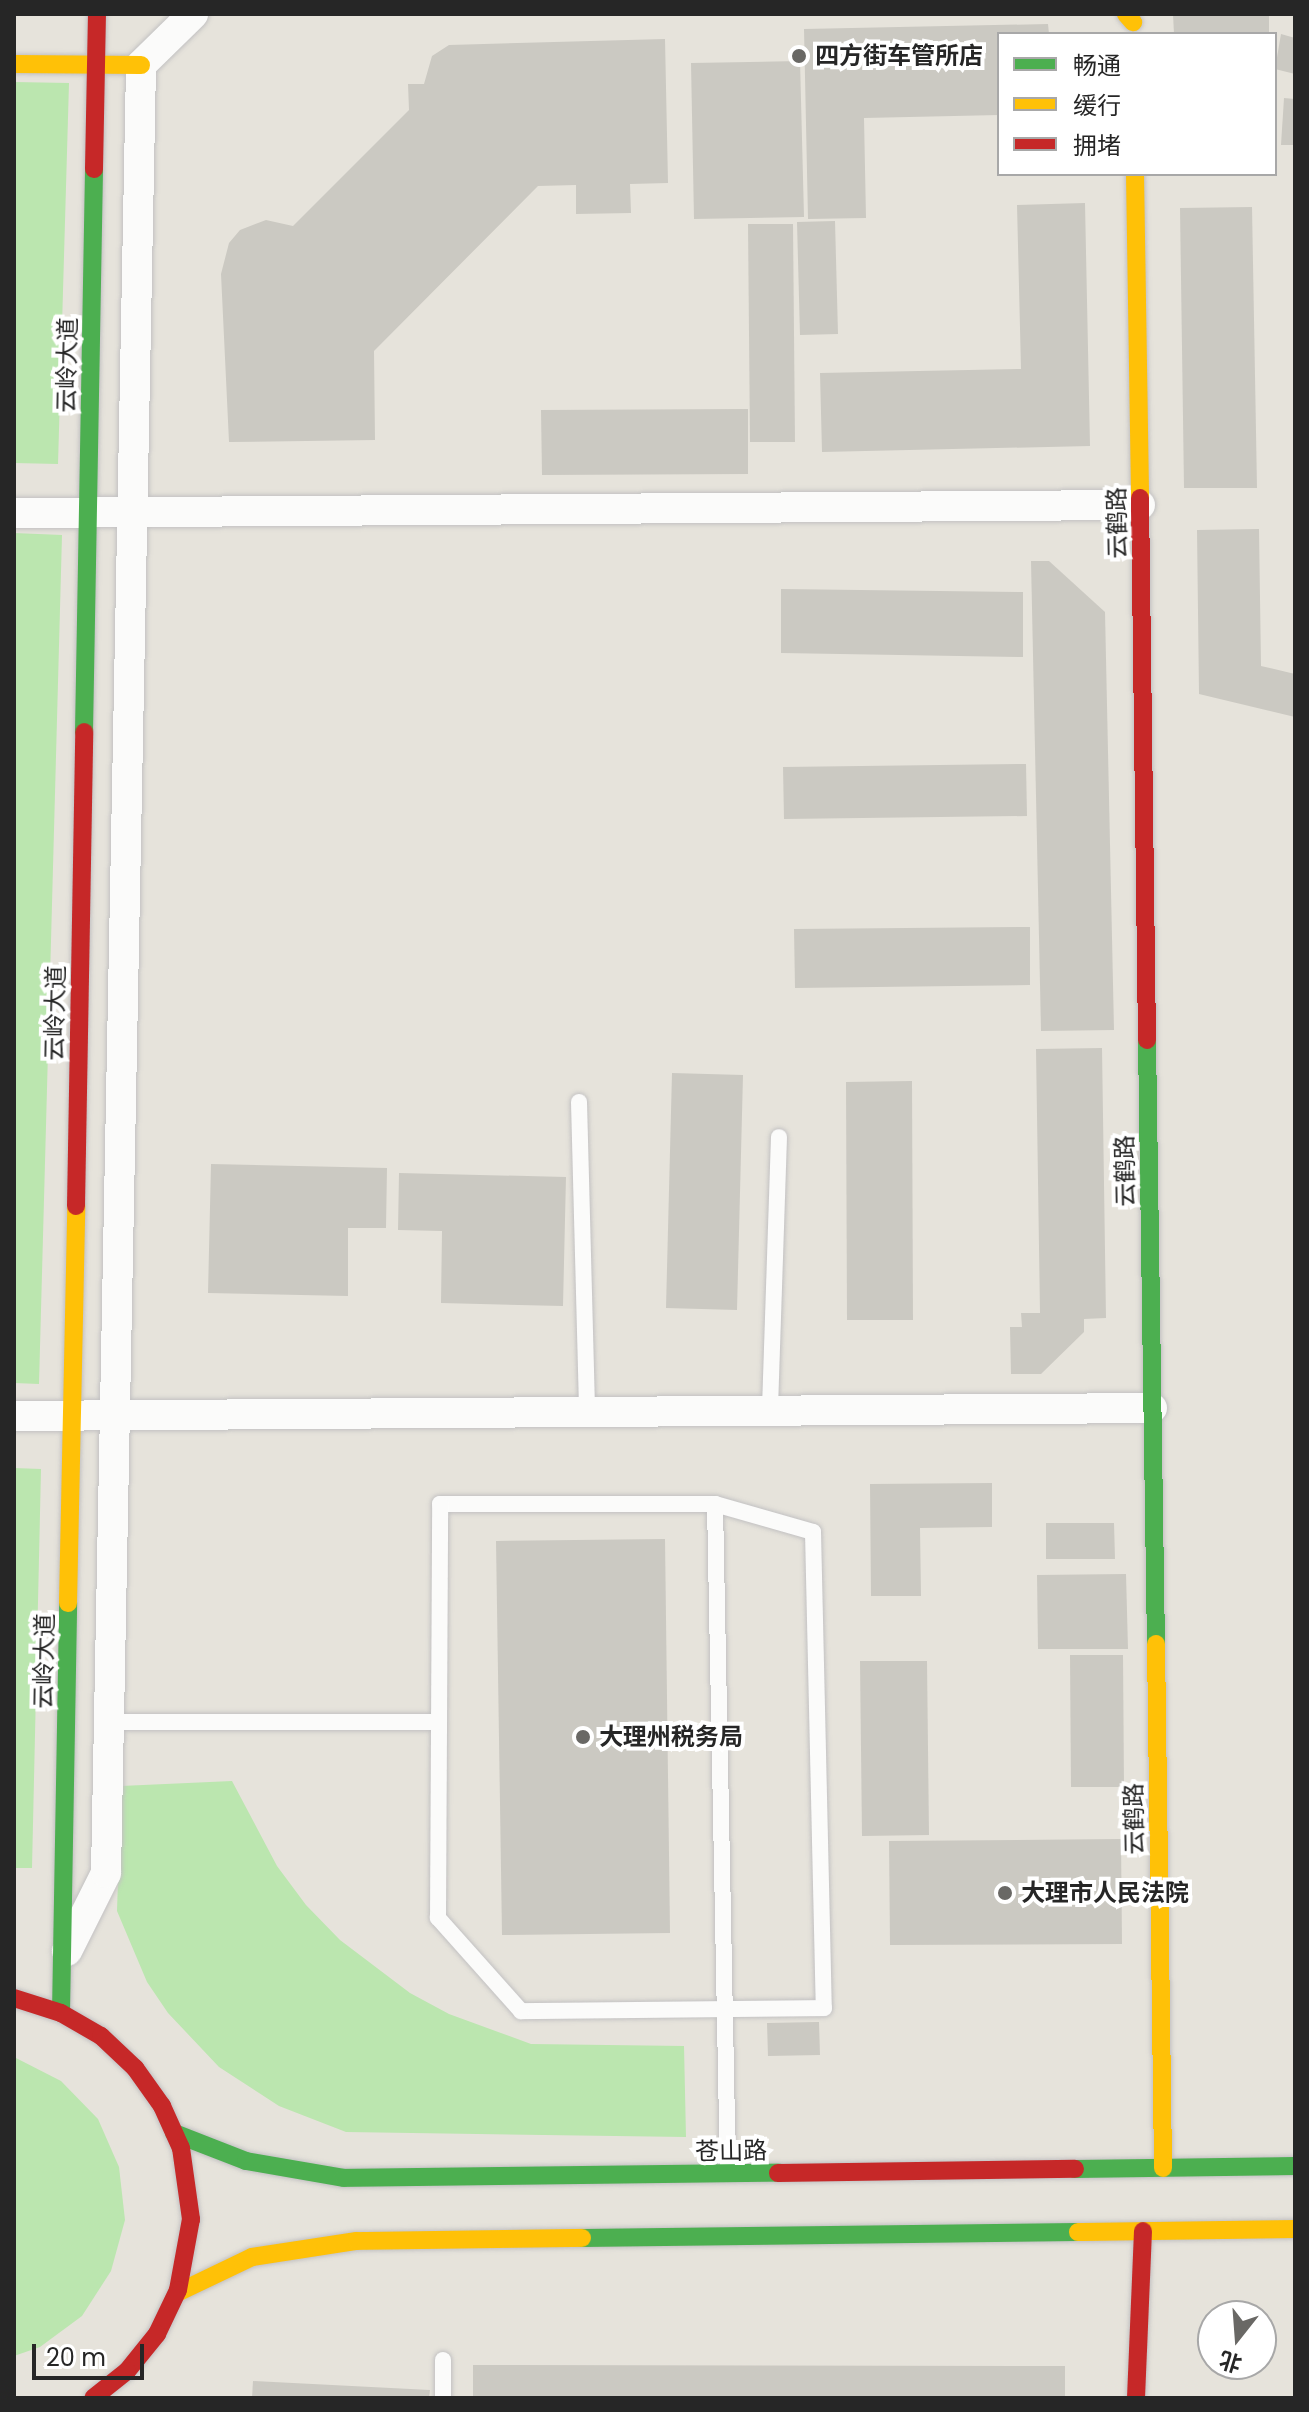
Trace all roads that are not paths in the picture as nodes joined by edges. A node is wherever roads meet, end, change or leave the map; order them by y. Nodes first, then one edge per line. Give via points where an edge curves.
1 (97, 14) edge
2 (193, 14) edge
3 (14, 64) edge
4 (96, 65) junction
5 (141, 65) junction
6 (1135, 176) edge
7 (1140, 505) junction
8 (88, 512) junction
9 (133, 512) junction
10 (14, 513) edge
11 (579, 1102) dead end
12 (779, 1137) dead end
13 (770, 1408) junction
14 (1152, 1408) junction
15 (587, 1410) junction
16 (72, 1415) junction
17 (115, 1415) junction
18 (14, 1416) edge
19 (715, 1504) junction
20 (109, 1722) junction
21 (437, 1722) junction
22 (62, 1960) junction
23 (14, 1998) edge
24 (727, 2010) junction
25 (61, 2013) junction
26 (174, 2133) junction
27 (1295, 2166) edge
28 (1163, 2168) junction
29 (728, 2175) junction
30 (1295, 2229) edge
31 (1143, 2231) junction
32 (177, 2293) junction
33 (443, 2360) dead end
34 (93, 2398) edge
35 (443, 2398) edge
36 (1136, 2398) edge

1 - 4 street, 云岭大道
2 - 5 street
3 - 4 street
4 - 5 street
4 - 8 street, 云岭大道
5 - 9 street
6 - 7 street, 云鹤路
7 - 9 street
7 - 14 street, 云鹤路
8 - 9 street
8 - 10 street
8 - 16 street, 云岭大道
9 - 17 street
11 - 15 lane
12 - 13 lane
13 - 14 street
13 - 15 street
14 - 28 street, 云鹤路
15 - 17 street
16 - 17 street
16 - 18 street
16 - 22 street, 云岭大道
17 - 20 street
19 - 21 lane via 440,1504
19 - 24 lane
19 - 24 lane via 813,1532 814,1548 824,2008
20 - 21 lane
20 - 22 street via 106,1873
21 - 24 lane via 438,1918 521,2011
22 - 25 street, 云岭大道
23 - 25 street
24 - 29 lane
25 - 26 street via 101,2036 135,2068
26 - 29 street, 苍山路 via 246,2161 344,2178
26 - 32 street via 191,2219
27 - 28 street, 苍山路
28 - 29 street, 苍山路
30 - 31 street
31 - 32 street via 357,2241 252,2257
31 - 36 street
32 - 34 street via 157,2334 127,2371
33 - 35 lane

